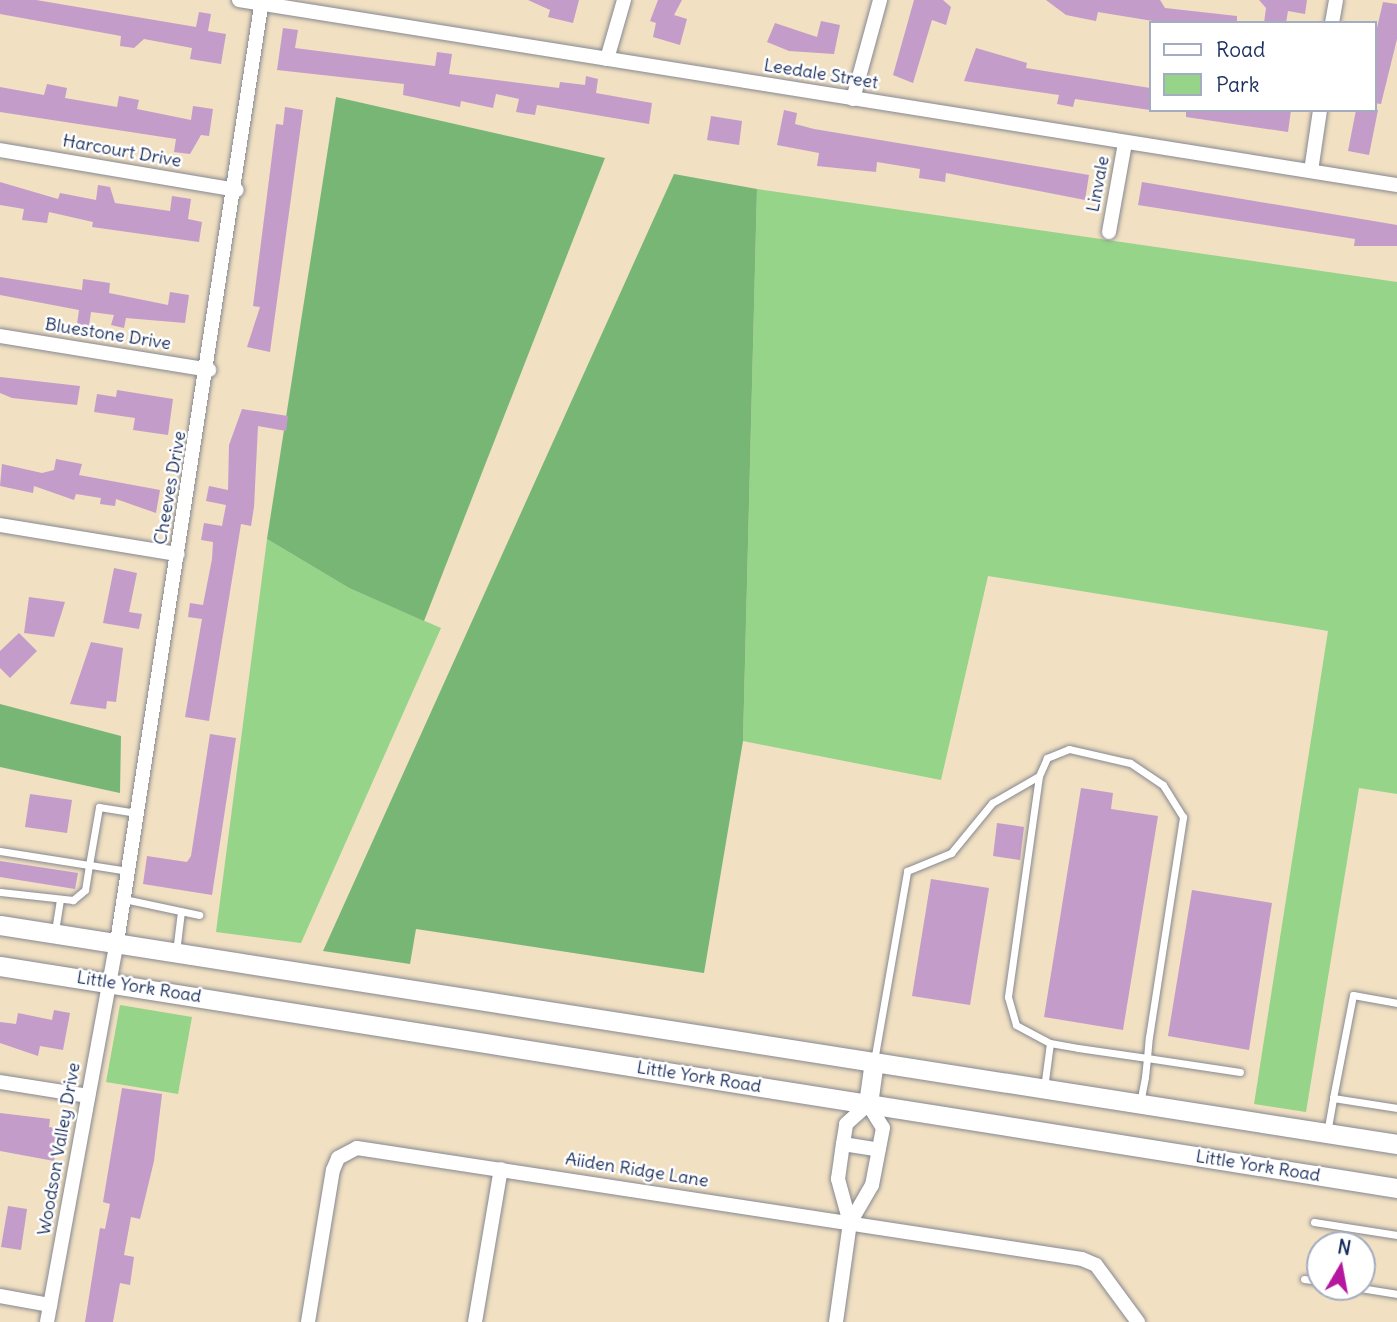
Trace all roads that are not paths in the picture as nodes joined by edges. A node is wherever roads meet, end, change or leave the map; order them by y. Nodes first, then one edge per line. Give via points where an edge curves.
1 (239, 0) edge
2 (624, 0) edge
3 (880, 0) edge
4 (1336, 0) edge
5 (262, 2) edge
6 (1332, 21) edge
7 (607, 59) junction
8 (853, 99) junction
9 (1320, 112) edge
10 (1125, 143) junction
11 (0, 150) edge
12 (1311, 171) junction
13 (1397, 185) edge
14 (237, 190) junction
15 (1109, 232) dead end
16 (0, 336) edge
17 (209, 370) junction
18 (0, 525) edge
19 (178, 554) junction
20 (1039, 776) junction
21 (137, 813) junction
22 (0, 851) edge
23 (89, 865) junction
24 (128, 871) junction
25 (0, 892) edge
26 (124, 899) junction
27 (60, 901) junction
28 (181, 911) junction
29 (199, 915) dead end
30 (0, 925) edge
31 (55, 933) junction
32 (117, 942) junction
33 (176, 953) junction
34 (0, 966) edge
35 (109, 982) junction
36 (1397, 1003) edge
37 (1051, 1043) junction
38 (1147, 1058) junction
39 (874, 1061) junction
40 (1240, 1072) dead end
41 (0, 1083) edge
42 (1044, 1088) junction
43 (88, 1096) junction
44 (1333, 1098) junction
45 (868, 1104) junction
46 (1140, 1104) junction
47 (1397, 1108) edge
48 (1327, 1133) junction
49 (843, 1144) junction
50 (1397, 1144) edge
51 (879, 1150) junction
52 (501, 1169) junction
53 (1397, 1188) edge
54 (1314, 1222) dead end
55 (850, 1223) junction
56 (1397, 1235) edge
57 (1376, 1291) edge
58 (1397, 1294) edge
59 (0, 1296) edge
60 (50, 1305) junction
61 (47, 1322) edge
62 (307, 1322) edge
63 (475, 1322) edge
64 (836, 1322) edge
65 (1138, 1322) edge

1 - 5 street, Leedale Street
2 - 7 street
3 - 8 street
4 - 6 street
5 - 7 street, Leedale Street
5 - 14 street, Cheeves Drive
7 - 8 street, Leedale Street
8 - 10 street, Leedale Street
9 - 12 street
10 - 12 street, Leedale Street
10 - 15 street, Linvale
11 - 14 street, Harcourt Drive
12 - 13 street, Leedale Street
14 - 17 street, Cheeves Drive
16 - 17 street, Bluestone Drive
17 - 19 street, Cheeves Drive
18 - 19 street
19 - 21 street, Cheeves Drive
20 - 37 lane via 1008,997 1016,1025
20 - 38 lane via 1047,758 1069,748 1100,751 1163,785 1183,817
20 - 39 lane via 992,803 951,853 907,871
21 - 23 lane via 99,807
21 - 24 street, Cheeves Drive
22 - 23 lane
23 - 24 lane
23 - 27 lane via 85,890
24 - 26 street, Cheeves Drive
25 - 27 lane
26 - 28 lane
26 - 32 street, Cheeves Drive
27 - 31 lane
28 - 29 lane
28 - 33 lane
30 - 31 main road
31 - 32 main road
32 - 33 main road
32 - 35 street, Cheeves Drive
33 - 39 main road
34 - 35 main road, Little York Road
35 - 43 street, Woodson Valley Drive
35 - 45 main road, Little York Road
36 - 44 lane via 1353,995
37 - 38 lane
37 - 42 lane
38 - 40 lane
38 - 46 lane
39 - 42 main road
39 - 45 main road
41 - 43 street
42 - 46 main road
43 - 60 street, Woodson Valley Drive
44 - 47 lane
44 - 48 lane
45 - 49 street via 846,1124
45 - 51 street via 883,1128
45 - 53 main road, Little York Road
46 - 48 main road
48 - 50 main road
49 - 51 street
49 - 55 street via 838,1178
51 - 55 street via 872,1185
52 - 55 street, Aiiden Ridge Lane
52 - 62 street, Aiiden Ridge Lane via 370,1149 338,1158
52 - 63 street
54 - 56 lane
55 - 64 street
55 - 65 street, Aiiden Ridge Lane via 1096,1265
57 - 58 lane
59 - 60 street
60 - 61 street, Woodson Valley Drive

